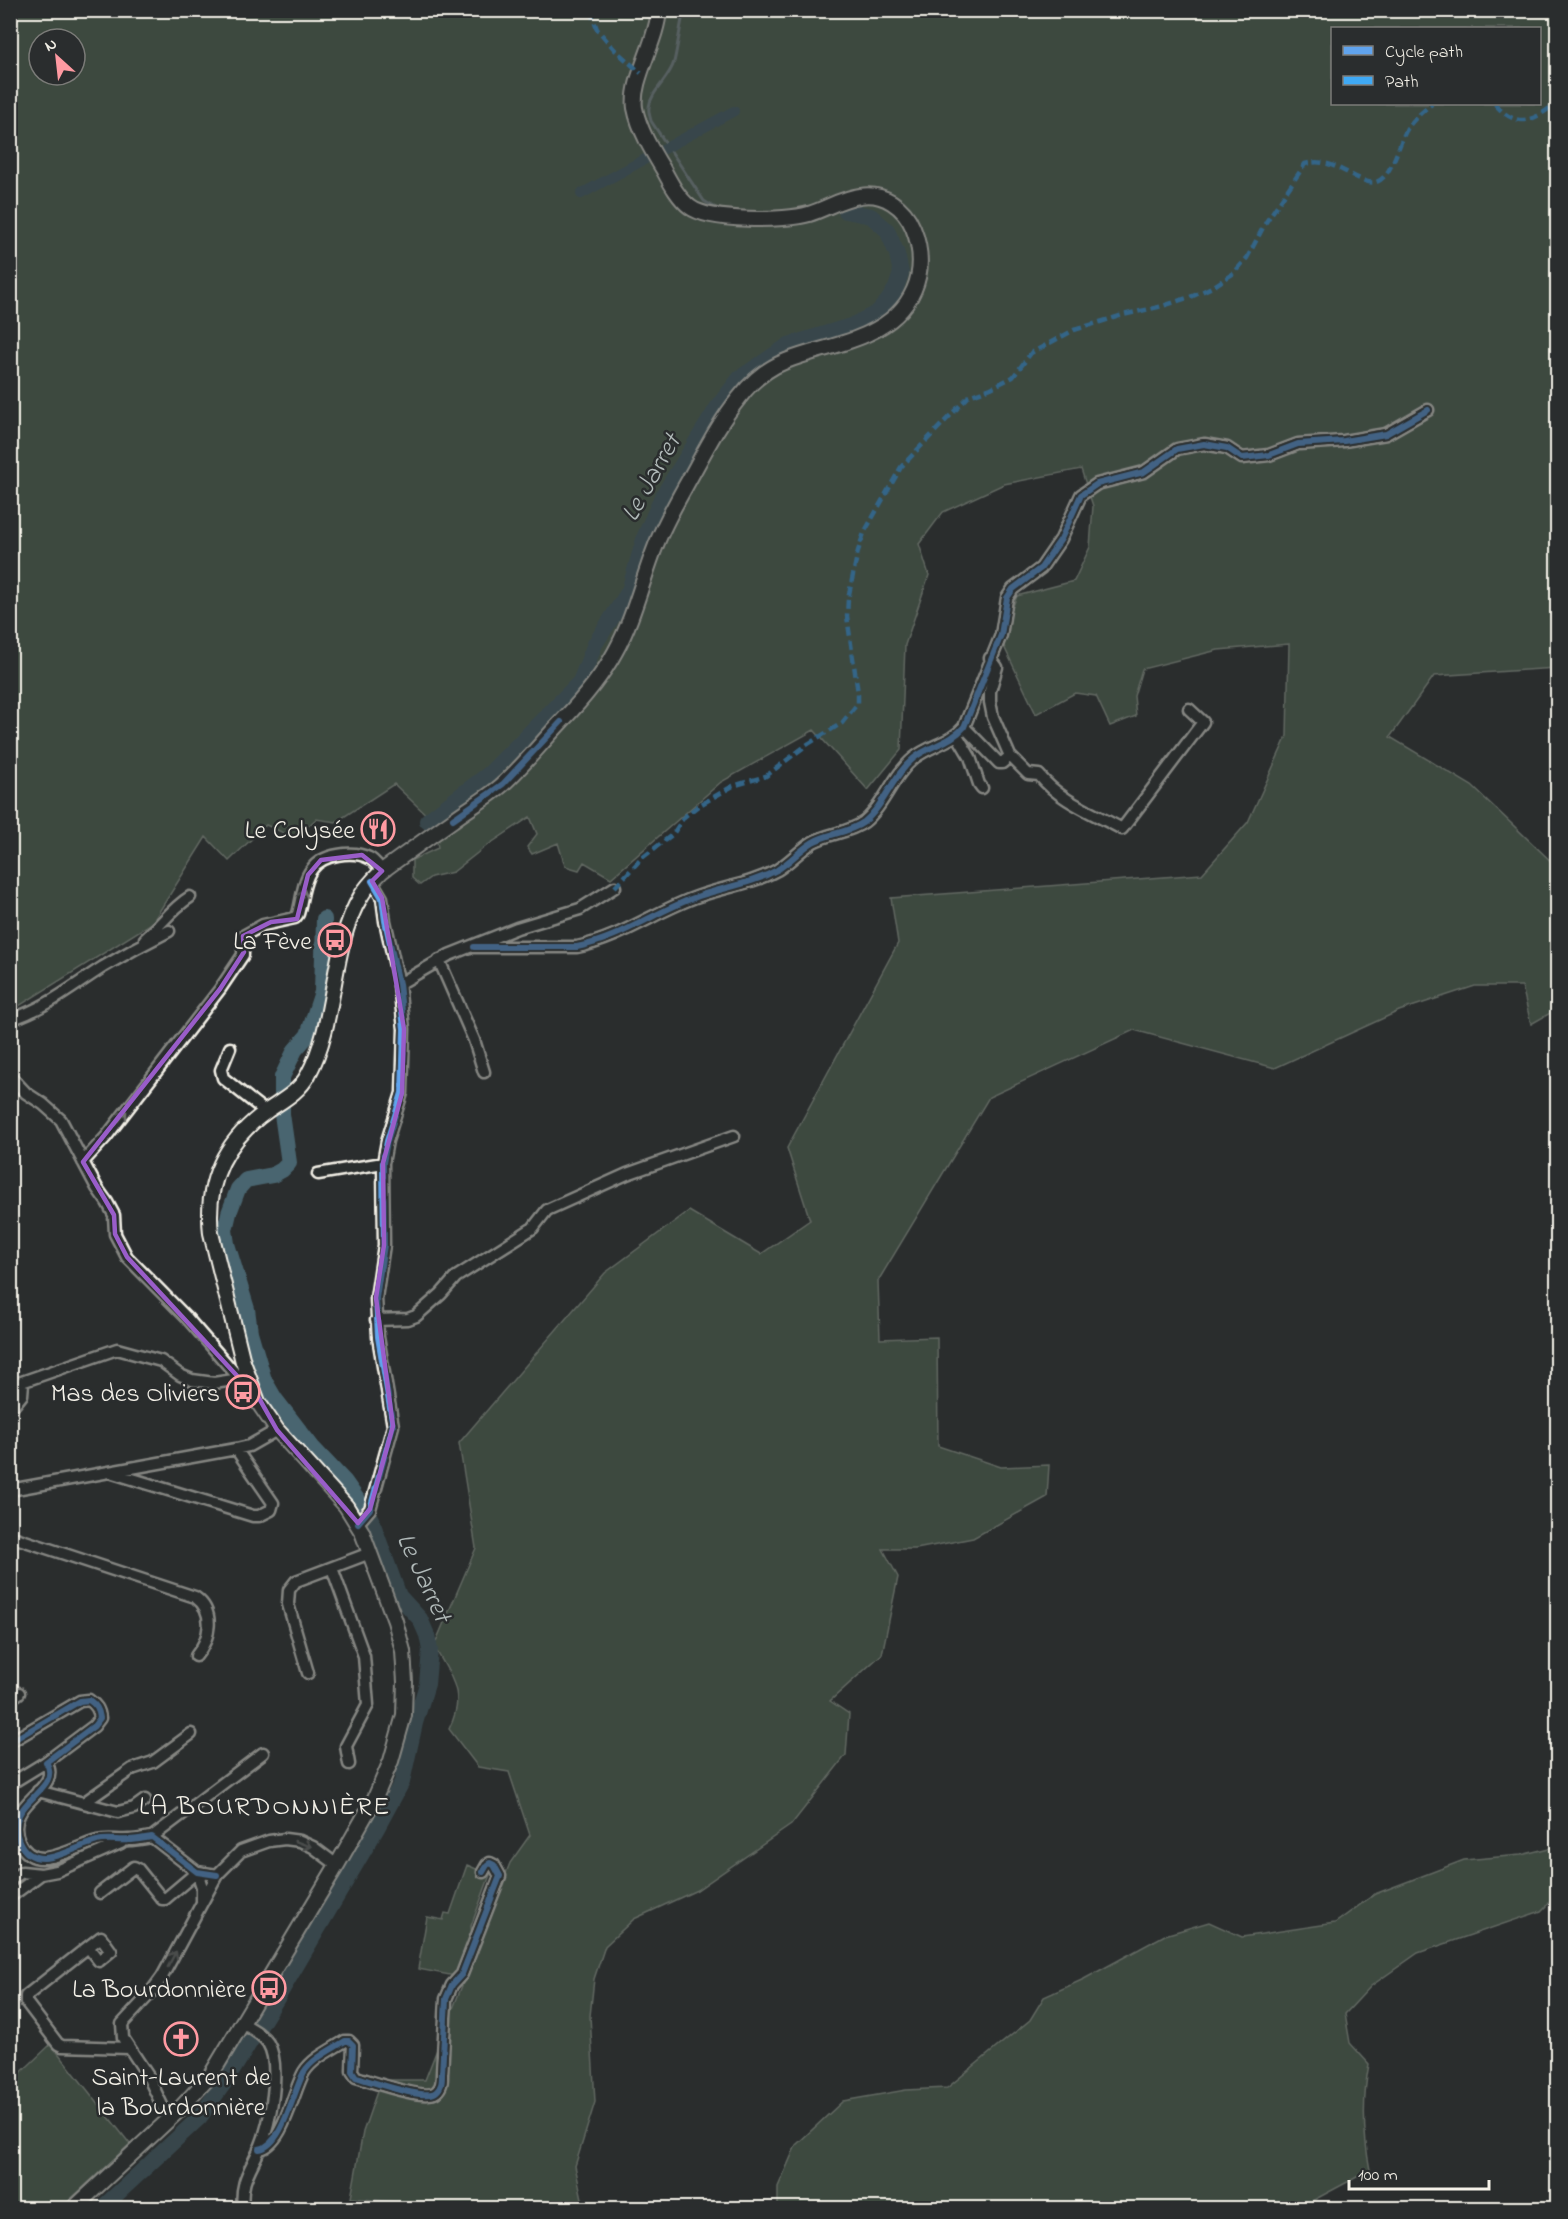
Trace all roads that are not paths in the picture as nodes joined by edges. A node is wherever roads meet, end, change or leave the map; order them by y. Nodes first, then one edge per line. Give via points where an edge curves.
1 (659, 10) edge
2 (1428, 410) dead end
3 (990, 658) junction
4 (1189, 709) dead end
5 (961, 731) junction
6 (1010, 756) junction
7 (982, 788) dead end
8 (377, 876) junction
9 (615, 887) dead end
10 (190, 897) dead end
11 (169, 931) dead end
12 (474, 946) junction
13 (131, 951) junction
14 (439, 960) junction
15 (399, 984) junction
16 (10, 1020) edge
17 (230, 1048) dead end
18 (484, 1072) dead end
19 (10, 1076) edge
20 (271, 1109) junction
21 (734, 1136) dead end
22 (83, 1162) junction
23 (383, 1163) junction
24 (318, 1174) dead end
25 (376, 1320) junction
26 (243, 1378) junction
27 (22, 1383) junction
28 (10, 1386) edge
29 (10, 1410) edge
30 (277, 1430) junction
31 (236, 1449) junction
32 (109, 1472) junction
33 (10, 1490) edge
34 (364, 1516) junction
35 (10, 1536) edge
36 (370, 1553) junction
37 (332, 1568) junction
38 (196, 1656) dead end
39 (308, 1673) dead end
40 (191, 1734) dead end
41 (10, 1742) edge
42 (263, 1753) dead end
43 (45, 1762) junction
44 (349, 1764) dead end
45 (10, 1784) edge
46 (38, 1791) junction
47 (145, 1800) dead end
48 (85, 1802) junction
49 (152, 1837) junction
50 (130, 1840) junction
51 (337, 1865) junction
52 (197, 1872) junction
53 (483, 1872) dead end
54 (41, 1874) junction
55 (217, 1875) junction
56 (10, 1880) edge
57 (100, 1893) dead end
58 (10, 1897) edge
59 (202, 1904) junction
60 (88, 1947) dead end
61 (246, 2025) junction
62 (129, 2048) junction
63 (169, 2120) junction
64 (260, 2149) junction
65 (74, 2208) edge
66 (243, 2208) edge

1 - 8 main road via 655,36 635,92 635,107 653,153 688,206 699,213 721,217 793,218 861,195 891,201 912,225 920,264 919,280 911,297 885,325 786,360 740,396 669,513 635,608 602,674 503,784
2 - 3 street via 1386,434 1298,444 1269,455 1242,458 1227,448 1189,446 1177,449 1144,472 1097,484 1081,495 1065,532 1041,568 1007,598 1001,635
3 - 5 street
3 - 6 street via 997,667 990,691 993,717
4 - 6 street via 1203,722 1122,829 1060,796
5 - 6 street via 999,763
5 - 7 street
5 - 12 street via 903,768 866,820 854,829 812,843 768,874 698,896 594,944
8 - 15 street
8 - 20 main road via 361,895 348,924 318,1053 305,1081
22 -> 8 street via 220,989 243,955 243,936 263,925 295,918 312,868 321,860 362,855 372,859
9 - 12 street via 580,909
10 - 13 street
11 - 13 street
12 - 14 street
13 - 16 street via 62,996
14 - 15 street
14 - 18 street
15 - 23 street via 404,1029 402,1093
17 - 20 street via 221,1070 223,1078
19 - 22 street via 60,1120
20 - 26 main road via 228,1150 214,1178 209,1213
21 - 25 street via 638,1170 547,1210 533,1228 456,1276 416,1316
22 - 26 street via 114,1215 115,1234 127,1257
23 - 24 street
23 - 25 street via 384,1245
25 - 34 street via 393,1426
26 - 27 street via 214,1383 192,1380 161,1361 117,1349
26 - 30 main road
27 - 28 street
27 - 29 street via 22,1395
30 - 31 street
30 - 34 main road via 346,1506
31 - 32 street
31 - 32 street via 273,1503 266,1514 253,1516
32 - 33 street
34 - 36 main road
35 - 38 street via 195,1597 202,1602 209,1622 204,1647
36 - 37 street
36 - 51 main road via 403,1651 404,1706 384,1780
37 - 39 street via 296,1581 289,1590 288,1604
37 - 44 street via 364,1656 368,1705 346,1746
40 - 48 street via 149,1765 132,1769
41 - 43 street via 72,1705 89,1700 97,1706 100,1718 94,1726
42 - 49 street
43 - 45 street
43 - 46 street via 50,1776
46 - 48 street
46 - 50 street via 17,1821 20,1844 36,1858 49,1858 99,1840
47 - 48 street via 118,1812
49 - 50 street
49 - 52 street
50 - 54 street
55 -> 51 street via 241,1851 285,1839 313,1847
51 - 61 main road
52 - 55 street
52 - 57 street via 165,1899 134,1867
52 - 59 street
53 - 64 street via 490,1863 500,1876 462,1974 446,1999 441,2086 424,2096 356,2077 352,2072 353,2045 345,2041 305,2071 275,2139
54 - 56 street via 22,1872
54 - 58 street
55 - 59 street
62 -> 59 street via 122,2024 162,1977
60 - 62 street via 26,1996 26,2002 62,2046
61 - 63 main road via 211,2075
61 - 64 street via 261,2035 271,2050 274,2070
62 - 63 street via 148,2076
63 - 65 main road
64 - 66 street via 243,2183

